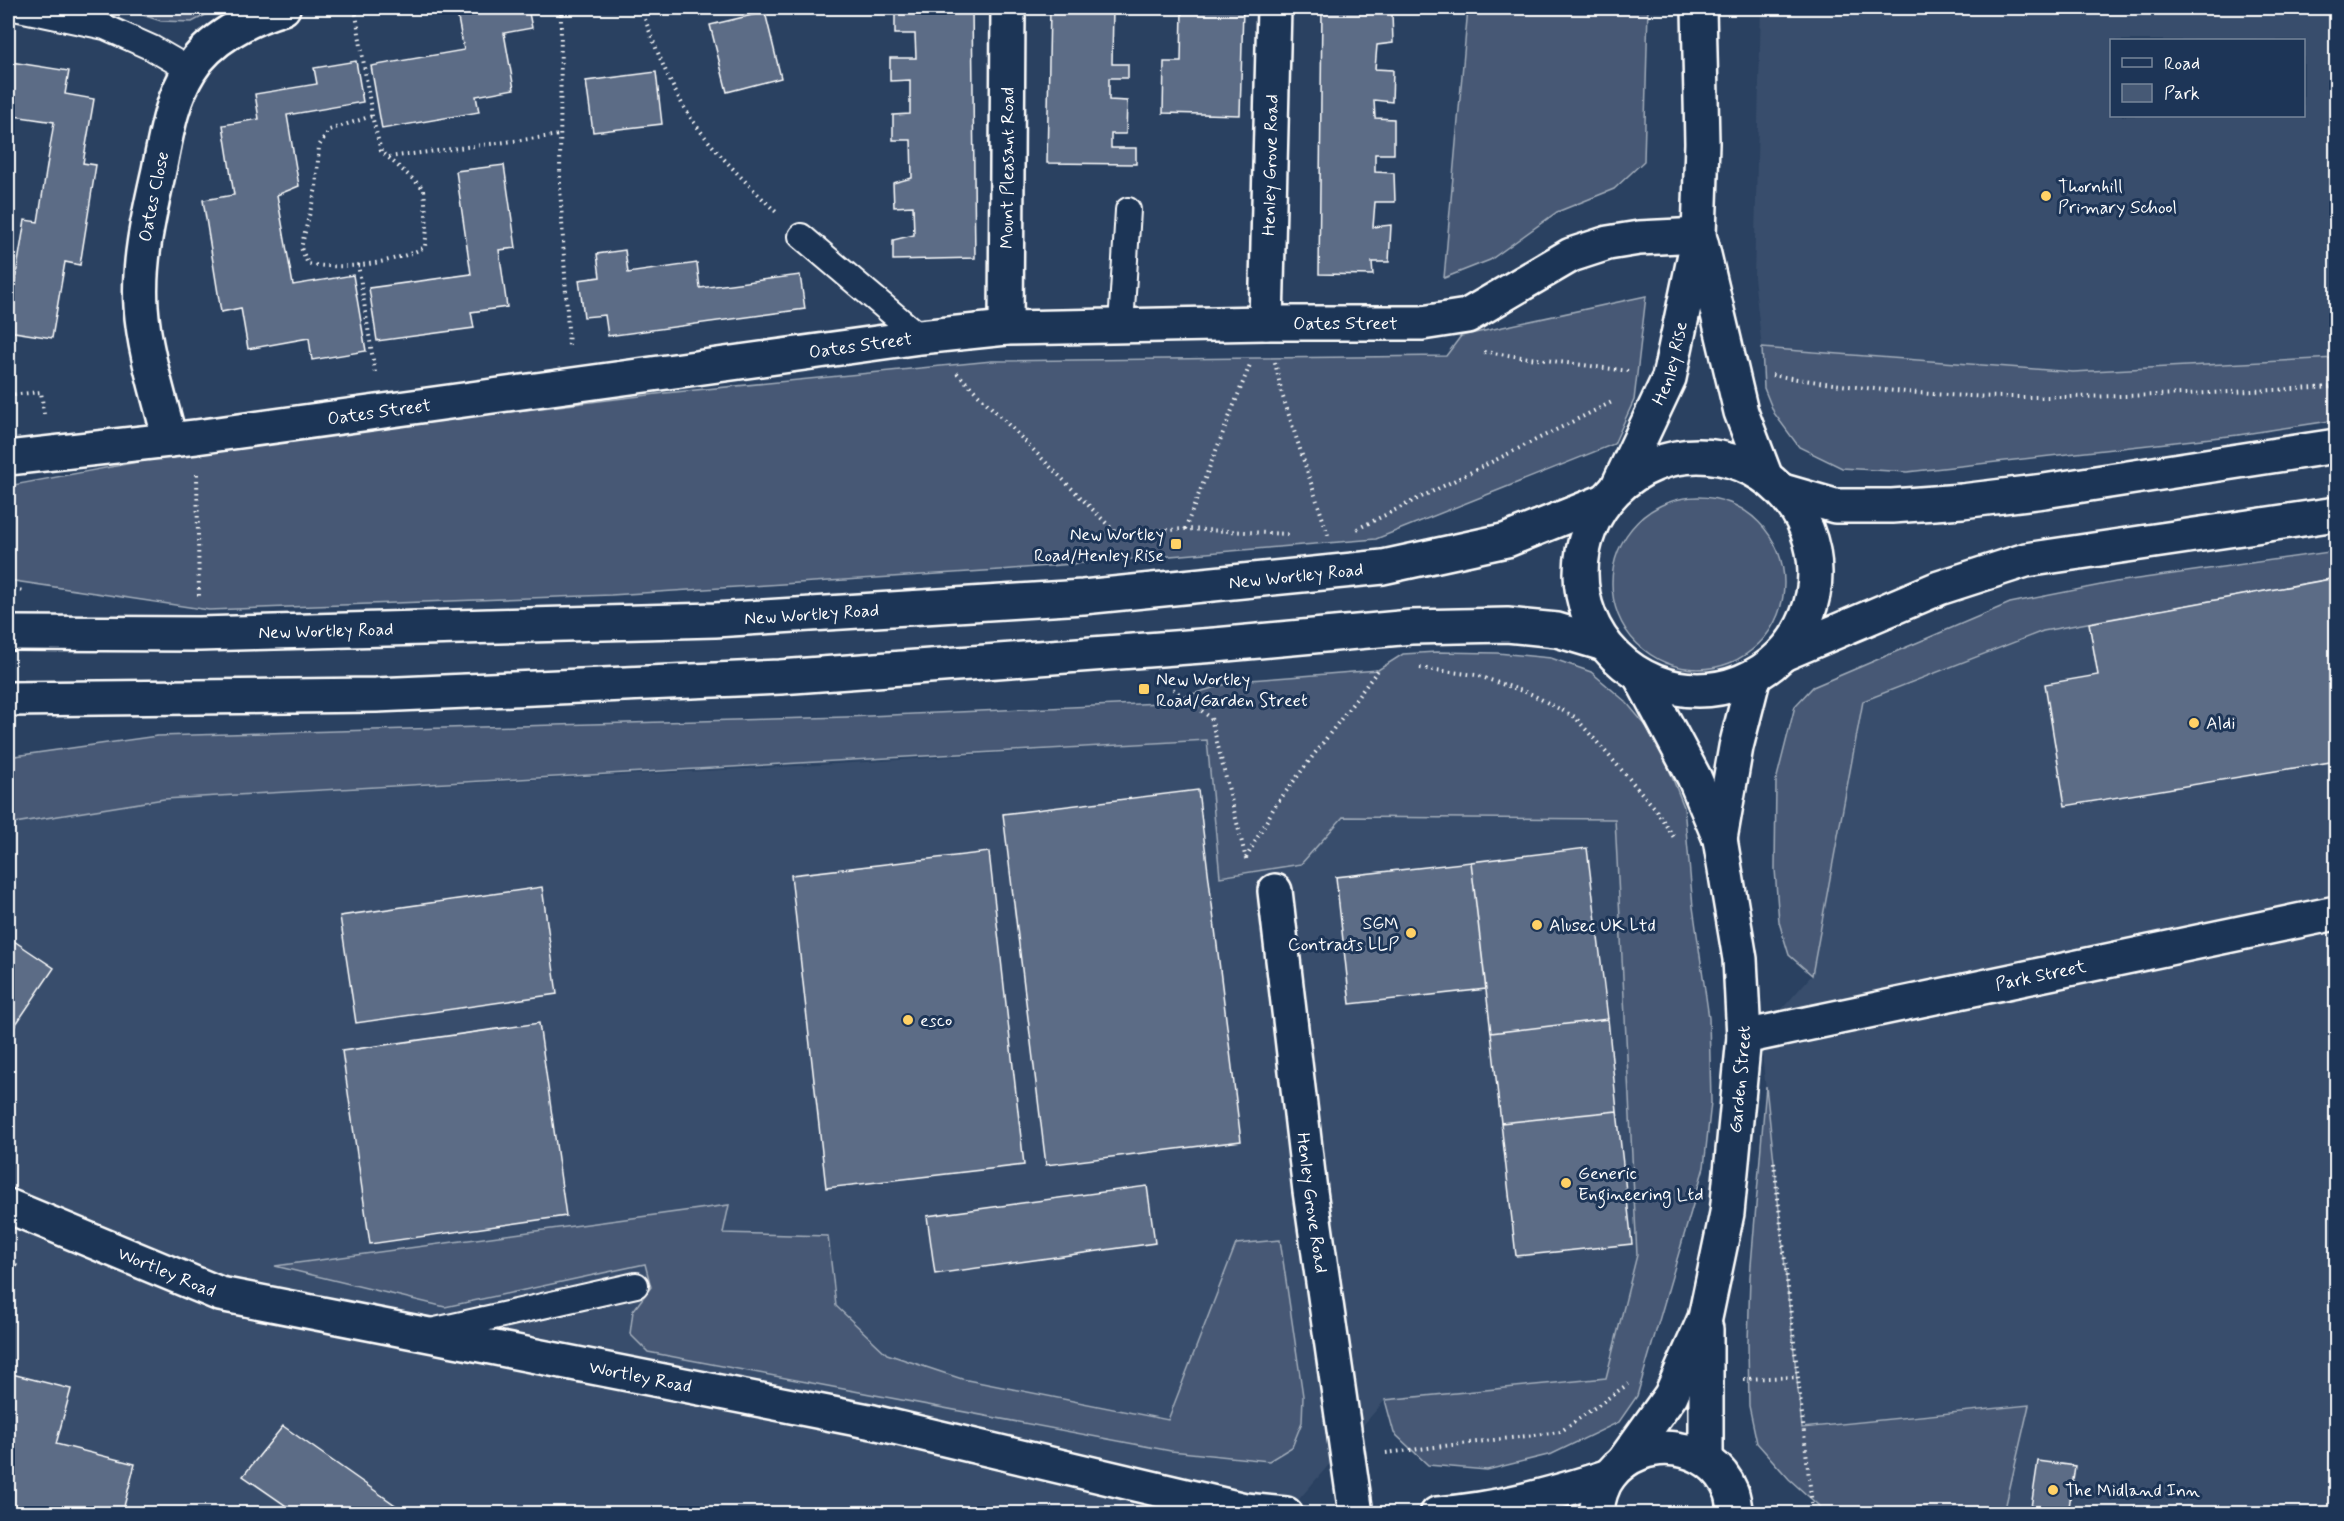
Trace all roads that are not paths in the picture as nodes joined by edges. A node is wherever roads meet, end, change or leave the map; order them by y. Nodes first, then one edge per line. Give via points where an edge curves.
1 (14, 8) edge
2 (283, 8) edge
3 (1008, 8) edge
4 (1274, 8) edge
5 (1699, 8) edge
6 (190, 70) junction
7 (1128, 210) dead end
8 (1699, 235) junction
9 (801, 236) road end
10 (1266, 323) junction
11 (1121, 326) junction
12 (1006, 328) junction
13 (920, 337) junction
14 (183, 439) junction
15 (2337, 446) edge
16 (8, 458) edge
17 (1774, 483) junction
18 (1610, 494) junction
19 (2337, 514) edge
20 (8, 633) edge
21 (1604, 644) junction
22 (1783, 654) junction
23 (1640, 676) junction
24 (1754, 676) junction
25 (8, 699) edge
26 (1720, 839) junction
27 (1275, 891) road end
28 (2337, 913) edge
29 (1744, 1036) junction
30 (8, 1206) edge
31 (636, 1286) dead end
32 (420, 1334) junction
33 (1693, 1379) junction
34 (1706, 1459) junction
35 (1616, 1469) junction
36 (1740, 1506) edge
37 (1480, 1512) edge
38 (1286, 1514) edge
39 (1356, 1514) edge
40 (1437, 1514) edge
41 (1596, 1514) edge

1 - 6 lane via 105,27
2 - 6 street, Oates Close via 236,28 206,51
3 - 12 street, Mount Pleasant Road
4 - 10 street, Henley Grove Road
5 - 8 street, Henley Rise
6 - 14 street, Oates Close via 172,107 141,274 141,307 150,362
7 - 11 lane
8 - 10 street, Oates Street via 1639,238 1571,255 1467,316 1422,323
8 - 17 street, Henley Rise via 1741,412
8 - 18 street, Henley Rise via 1669,378
9 - 13 lane
10 - 11 street, Oates Street
11 - 12 street, Oates Street
12 - 13 street, Oates Street
13 - 14 street, Oates Street
14 - 16 street, Oates Street
15 - 17 street, New Wortley Road via 2044,491 1892,506 1835,506
17 - 18 street, New Wortley Road via 1729,459 1689,455 1651,464
17 - 22 street via 1804,520 1815,554 1815,590 1804,624
18 - 20 street, New Wortley Road via 1508,540 1383,567 1083,597 716,620 200,634
18 - 21 street, Henley Rise via 1588,529 1580,558 1581,589 1588,618
19 - 22 street via 2026,560 1939,588
21 - 23 street, Henley Rise
21 - 25 street via 1557,630 1508,624 1411,627 780,677 376,695
22 - 24 street
23 - 24 street via 1668,687 1697,690 1727,687
23 - 26 street, Garden Street via 1694,777
24 - 26 street, Garden Street via 1736,747
26 - 29 street, Garden Street via 1740,959
27 - 39 street, Henley Grove Road via 1310,1191
28 - 29 street, Park Street
29 - 33 street, Garden Street via 1727,1213
30 - 32 street, Wortley Road via 220,1294
31 - 32 lane
32 - 38 street, Wortley Road via 873,1422 1245,1510
33 - 34 street, Garden Street
33 - 35 street, Garden Street via 1671,1395
34 - 35 street via 1686,1450 1664,1447 1642,1451
34 - 36 street via 1721,1473
35 - 37 street via 1572,1488
35 - 41 street, Garden Street via 1599,1496
37 - 40 street

